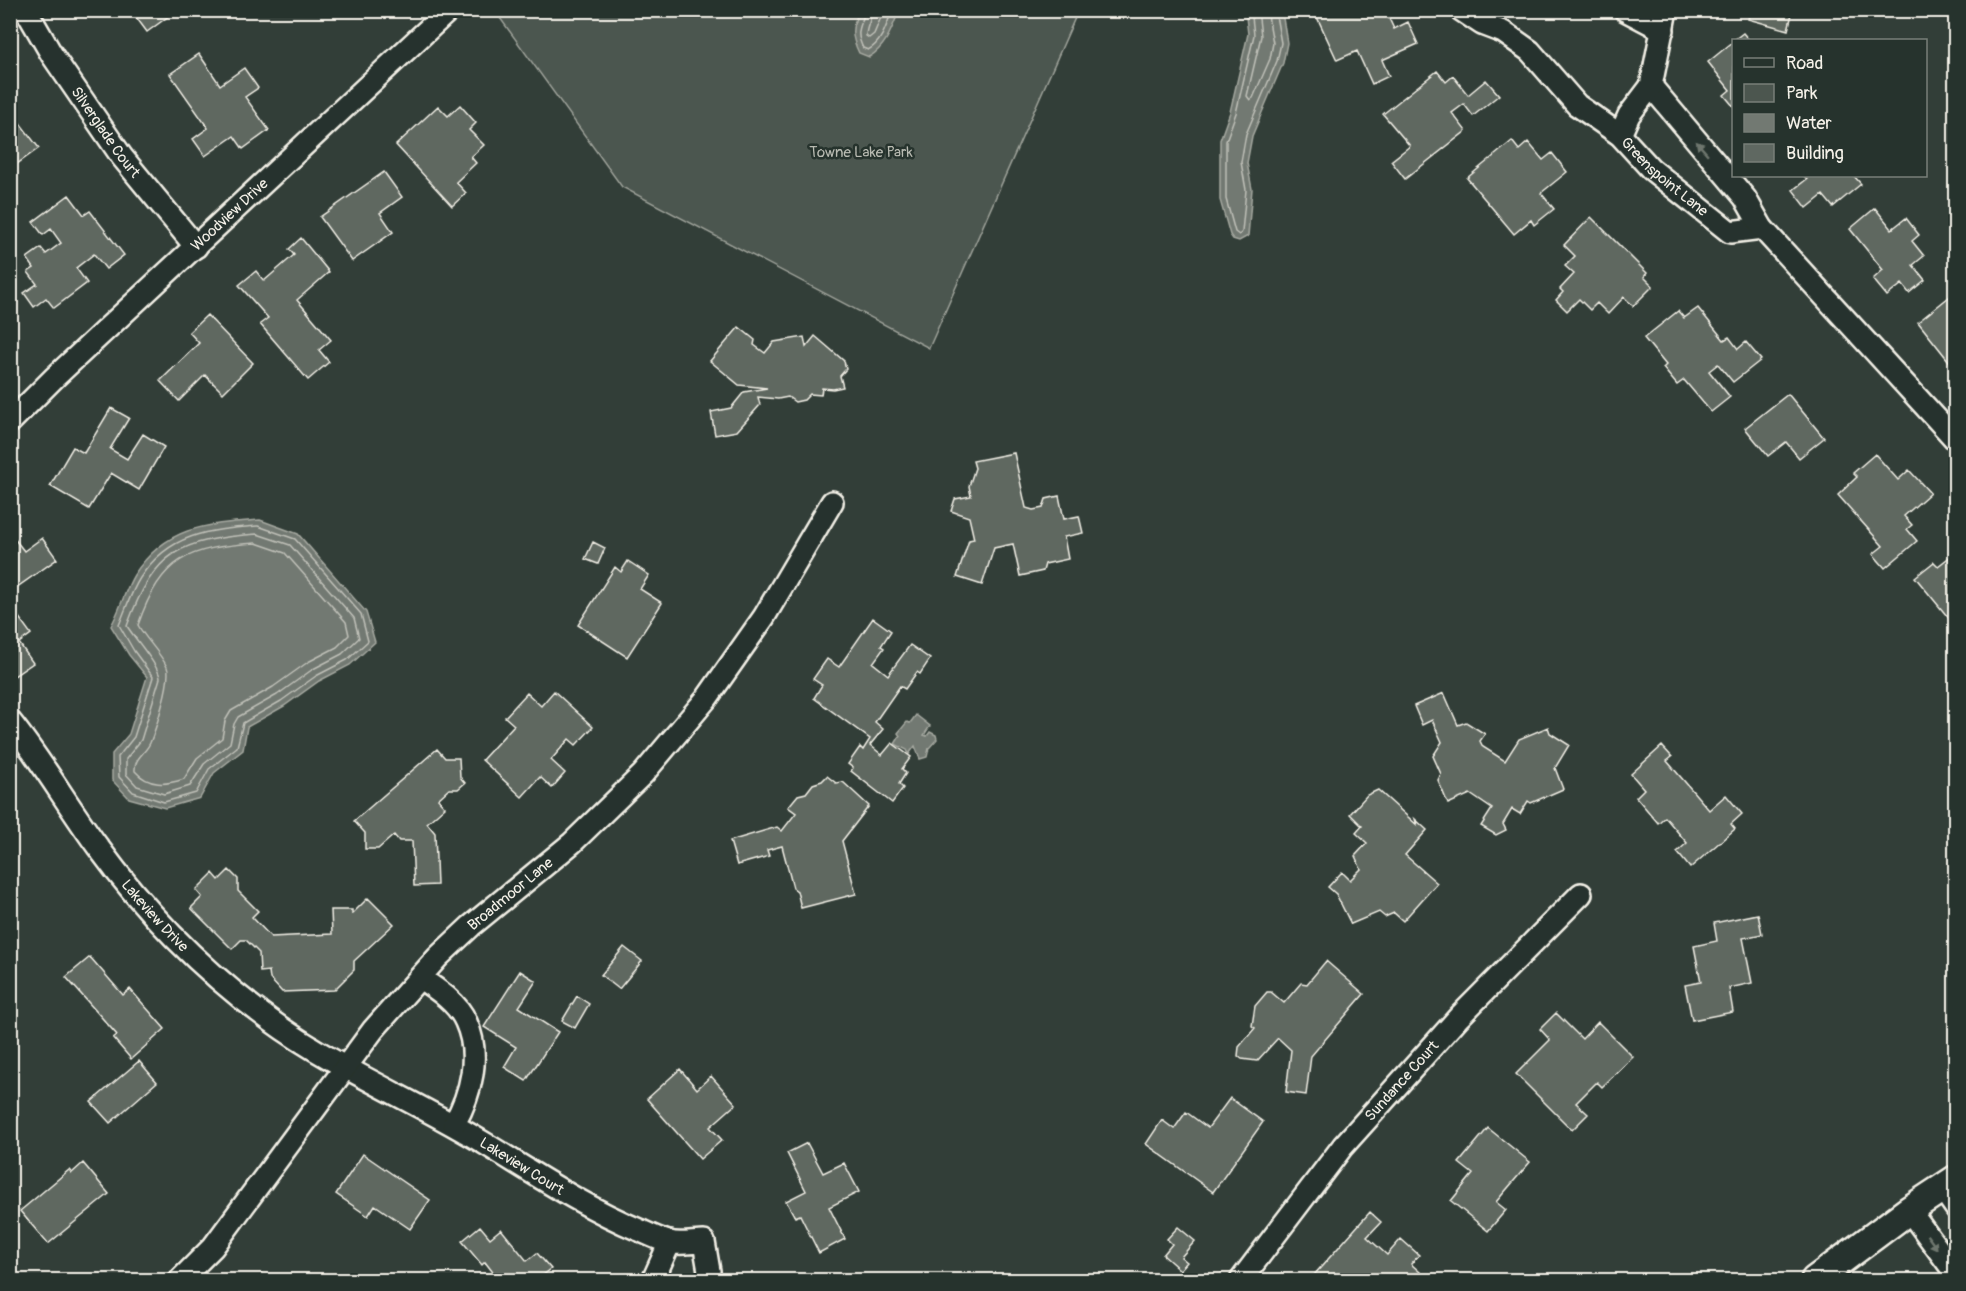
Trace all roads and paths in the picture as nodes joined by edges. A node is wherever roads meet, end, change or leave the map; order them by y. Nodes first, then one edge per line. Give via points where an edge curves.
1 (26, 10) edge
2 (449, 10) edge
3 (1461, 10) edge
4 (1625, 10) edge
5 (1665, 20) edge
6 (1651, 86) junction
7 (1620, 135) junction
8 (1762, 228) junction
9 (196, 247) junction
10 (10, 422) edge
11 (1956, 440) edge
12 (832, 502) dead end
13 (10, 721) edge
14 (1581, 894) dead end
15 (420, 978) junction
16 (345, 1068) junction
17 (454, 1124) junction
18 (1951, 1192) edge
19 (1909, 1210) junction
20 (670, 1242) junction
21 (1956, 1274) edge
22 (180, 1281) edge
23 (653, 1281) edge
24 (706, 1281) edge
25 (1241, 1281) edge
26 (1815, 1281) edge

1 - 9 street, Silverglade Court via 52,56 122,157
2 - 9 street, Woodview Drive
3 - 7 street via 1530,51 1577,105
4 - 5 street
5 - 6 street
6 - 7 street, Greenspoint Lane
8 -> 6 street via 1745,198
7 - 8 street, Greenspoint Lane via 1651,169 1730,232
8 - 11 street
9 - 10 street, Woodview Drive
12 - 15 street, Broadmoor Lane via 764,617 707,698 643,774 572,843 471,926
13 - 16 street, Lakeview Drive via 98,847 160,923 221,981 270,1020
14 - 25 street, Sundance Court via 1459,1017 1343,1146
15 - 16 street, Broadmoor Lane via 372,1030
15 - 17 street via 454,1005 466,1021 473,1047 470,1089
16 - 17 street, Lakeview Court
16 - 22 street, Broadmoor Lane via 213,1247
17 - 20 street, Lakeview Court via 580,1202
18 - 19 main road
19 -> 21 street
19 - 26 main road
20 - 23 street
20 - 24 street, Lakeview Court via 704,1242

